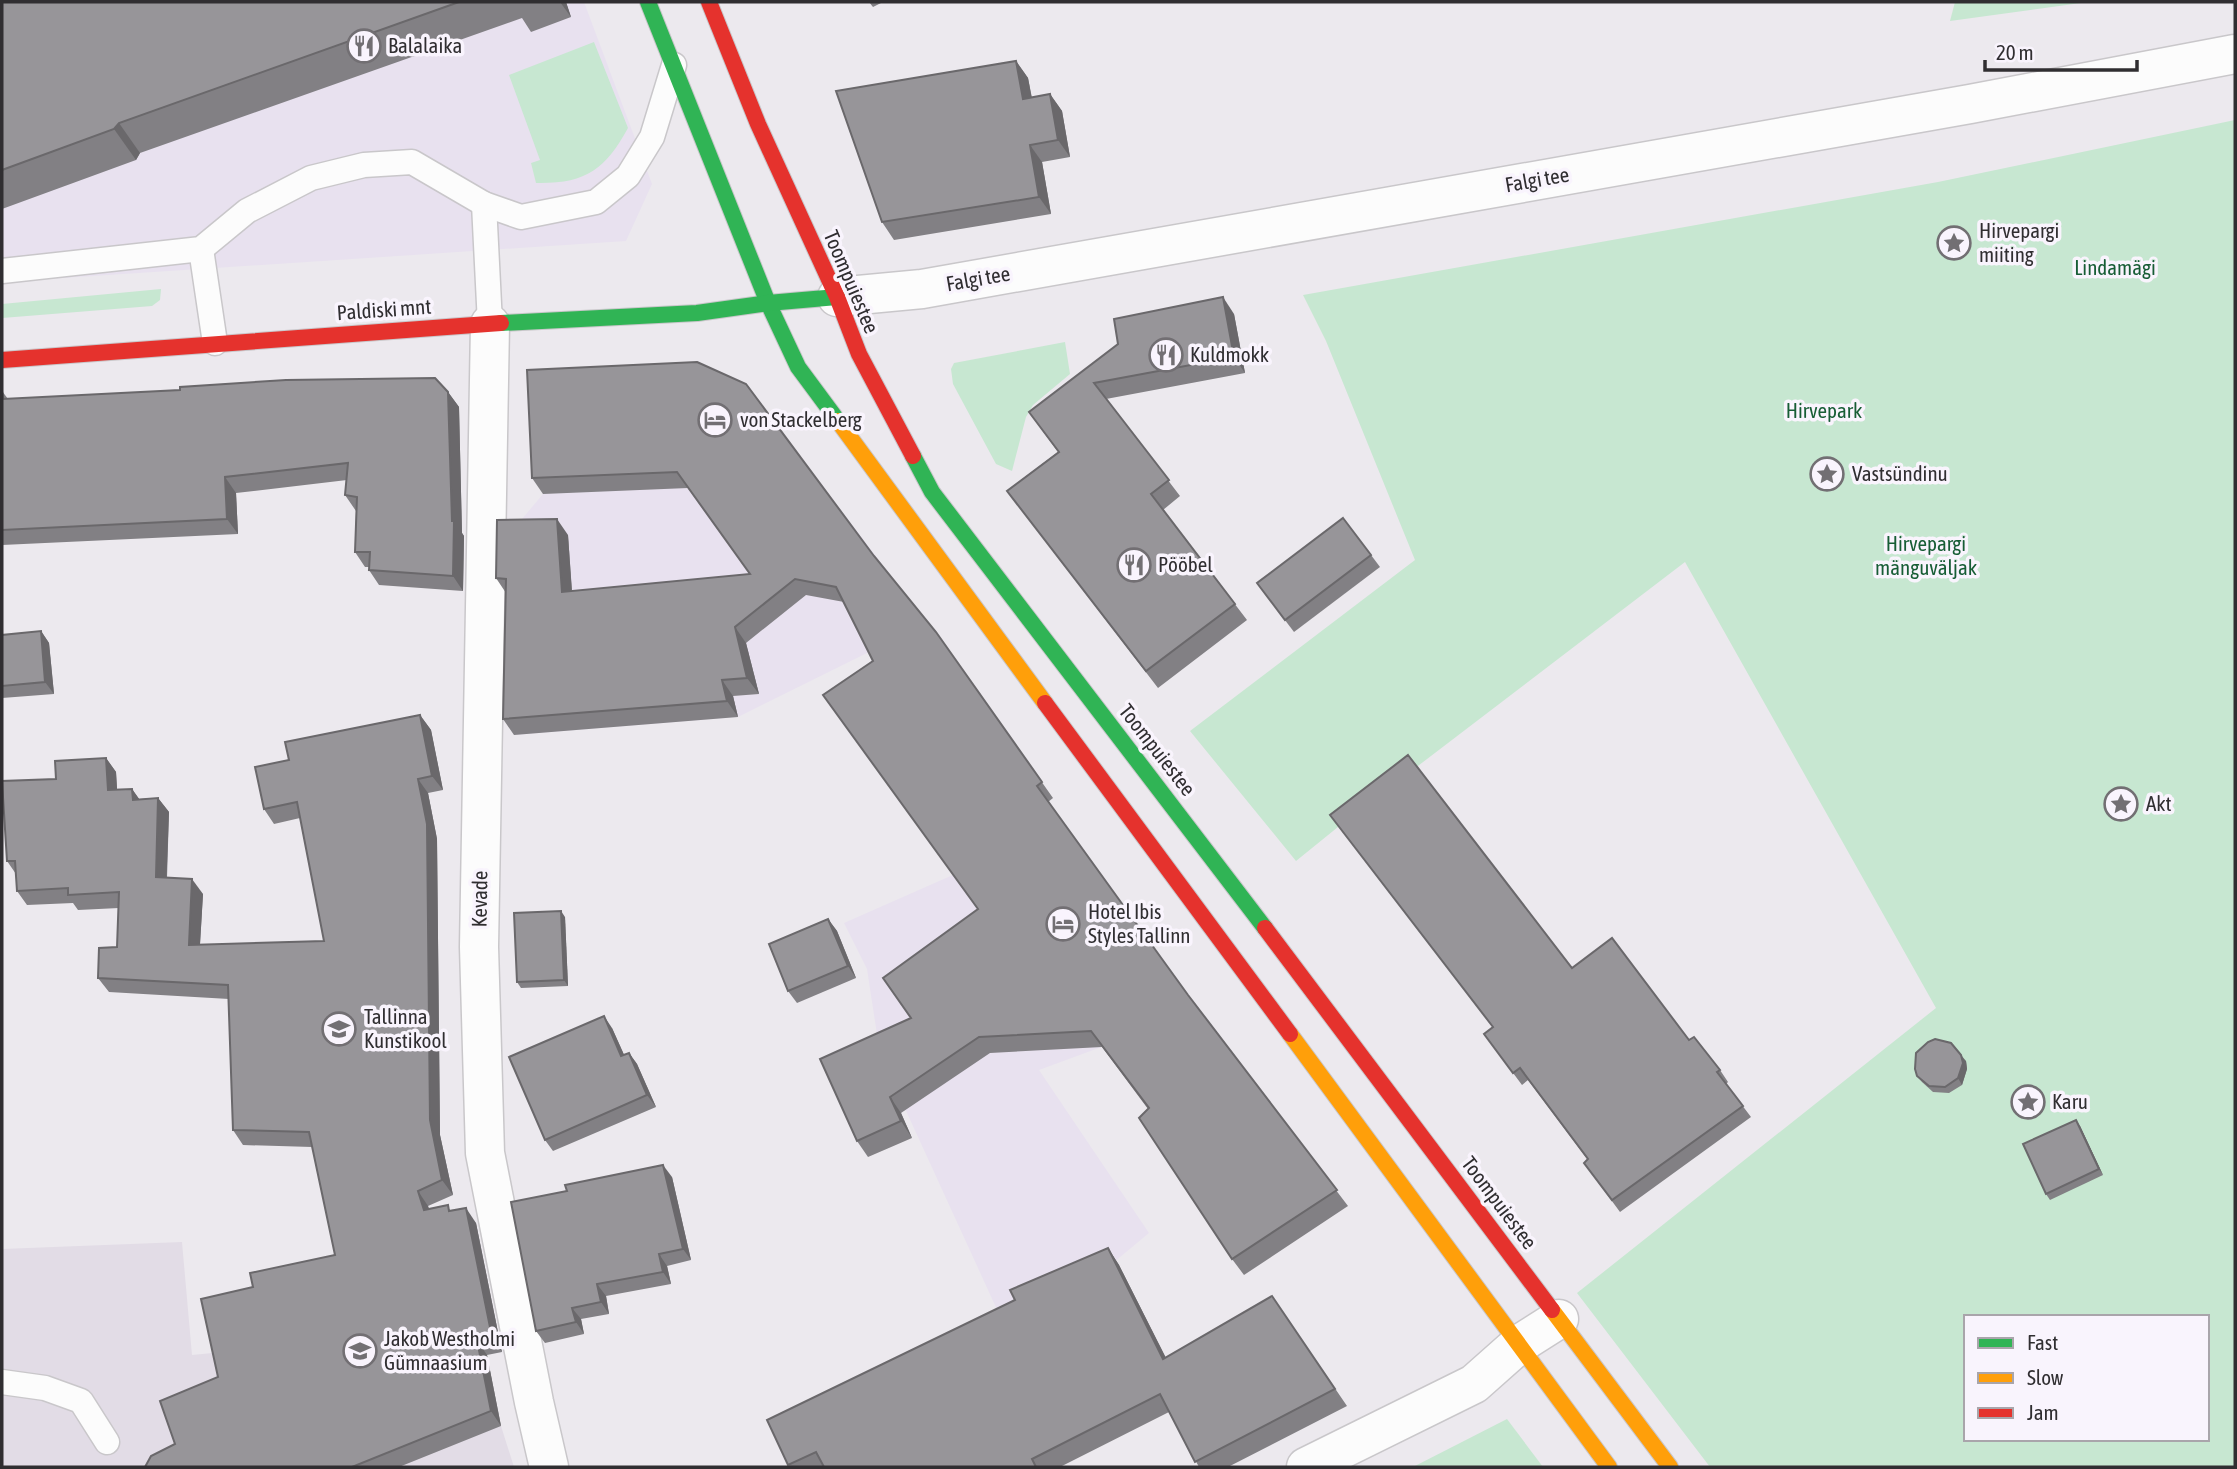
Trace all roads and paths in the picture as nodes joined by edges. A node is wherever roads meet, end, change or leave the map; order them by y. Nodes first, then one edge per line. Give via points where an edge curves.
1 (648, 2) edge
2 (709, 2) edge
3 (2235, 54) edge
4 (674, 64) junction
5 (484, 204) junction
6 (201, 250) junction
7 (2, 271) edge
8 (837, 297) junction
9 (768, 303) junction
10 (490, 324) junction
11 (215, 344) junction
12 (2, 360) edge
13 (1559, 1319) junction
14 (1518, 1345) junction
15 (2, 1382) edge
16 (107, 1442) dead end
17 (549, 1467) edge
18 (1306, 1467) edge
19 (1609, 1467) edge
20 (1670, 1467) edge

1 - 4 main road
2 - 8 main road, Toompuiestee via 758,124
3 - 8 street, Falgi tee via 949,284
4 - 5 lane via 652,136 628,176 596,202 521,217
4 - 9 main road
5 - 6 lane via 412,162 364,165 311,178 279,194 247,211
5 - 10 lane
6 - 7 lane
6 - 11 lane
8 - 9 main road, Paldiski mnt
8 - 13 main road, Toompuiestee via 859,354 932,492
9 - 10 main road, Paldiski mnt via 697,313
9 - 14 main road via 798,367
10 - 11 main road, Paldiski mnt
10 - 17 street, Kevade via 479,947 485,1153
11 - 12 main road, Paldiski mnt
13 - 14 street
13 - 20 main road, Toompuiestee
14 - 18 street via 1474,1384
14 - 19 main road
15 - 16 lane via 45,1388 81,1401

